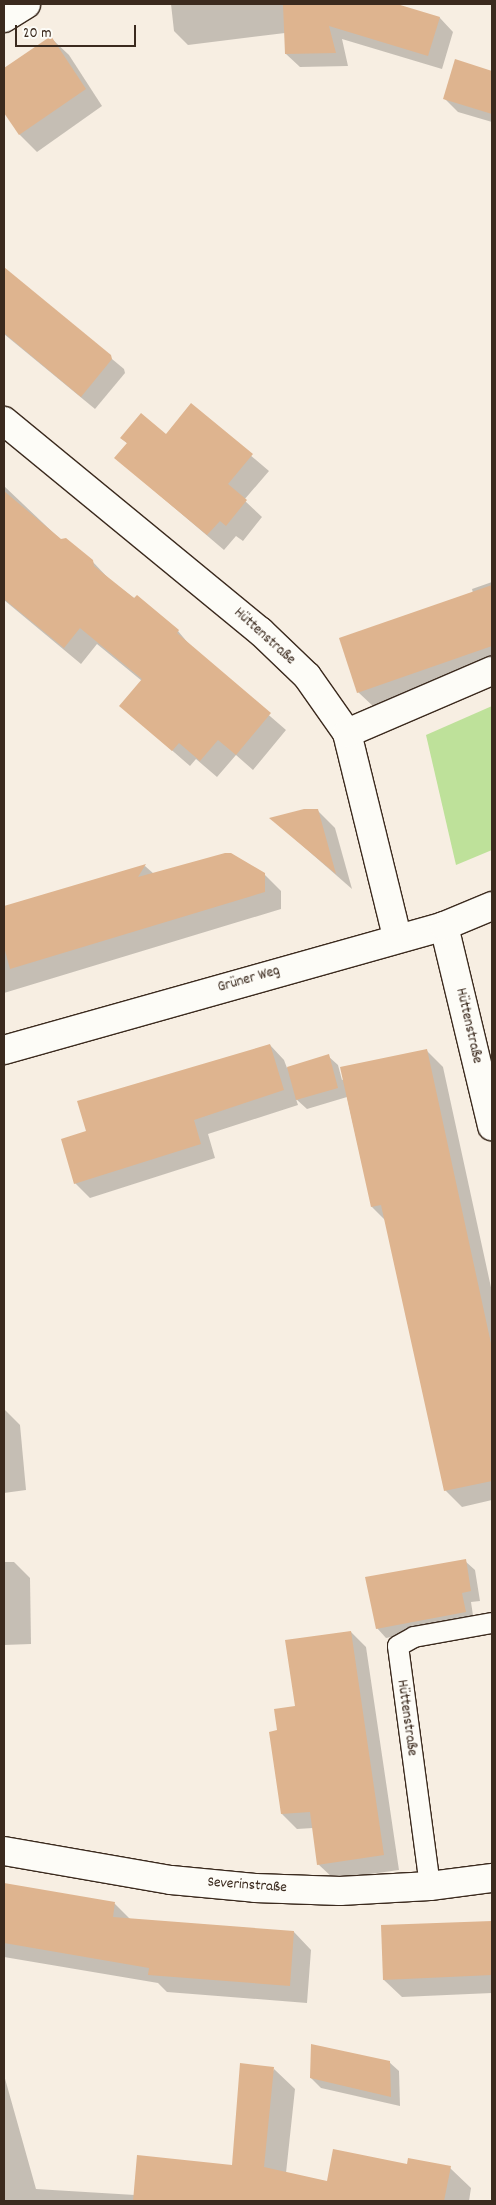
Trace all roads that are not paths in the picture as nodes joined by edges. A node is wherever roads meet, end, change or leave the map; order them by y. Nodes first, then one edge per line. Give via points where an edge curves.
1 (26, 4) edge
2 (4, 18) edge
3 (4, 421) edge
4 (492, 671) edge
5 (347, 734) junction
6 (492, 906) edge
7 (444, 926) junction
8 (397, 937) junction
9 (4, 1050) edge
10 (492, 1126) edge
11 (492, 1623) edge
12 (4, 1851) edge
13 (492, 1878) edge
14 (430, 1886) junction

1 - 2 street
3 - 5 street, Hüttenstraße via 260,631 307,676
4 - 5 street
5 - 8 street, Hüttenstraße
6 - 7 street, Grüner Weg
7 - 8 street, Grüner Weg
7 - 10 street, Hüttenstraße
8 - 9 street, Grüner Weg
11 - 14 lane, Hüttenstraße via 414,1637 398,1646
12 - 14 street, Severinstraße via 171,1880 254,1888 340,1891
13 - 14 street, Severinstraße

